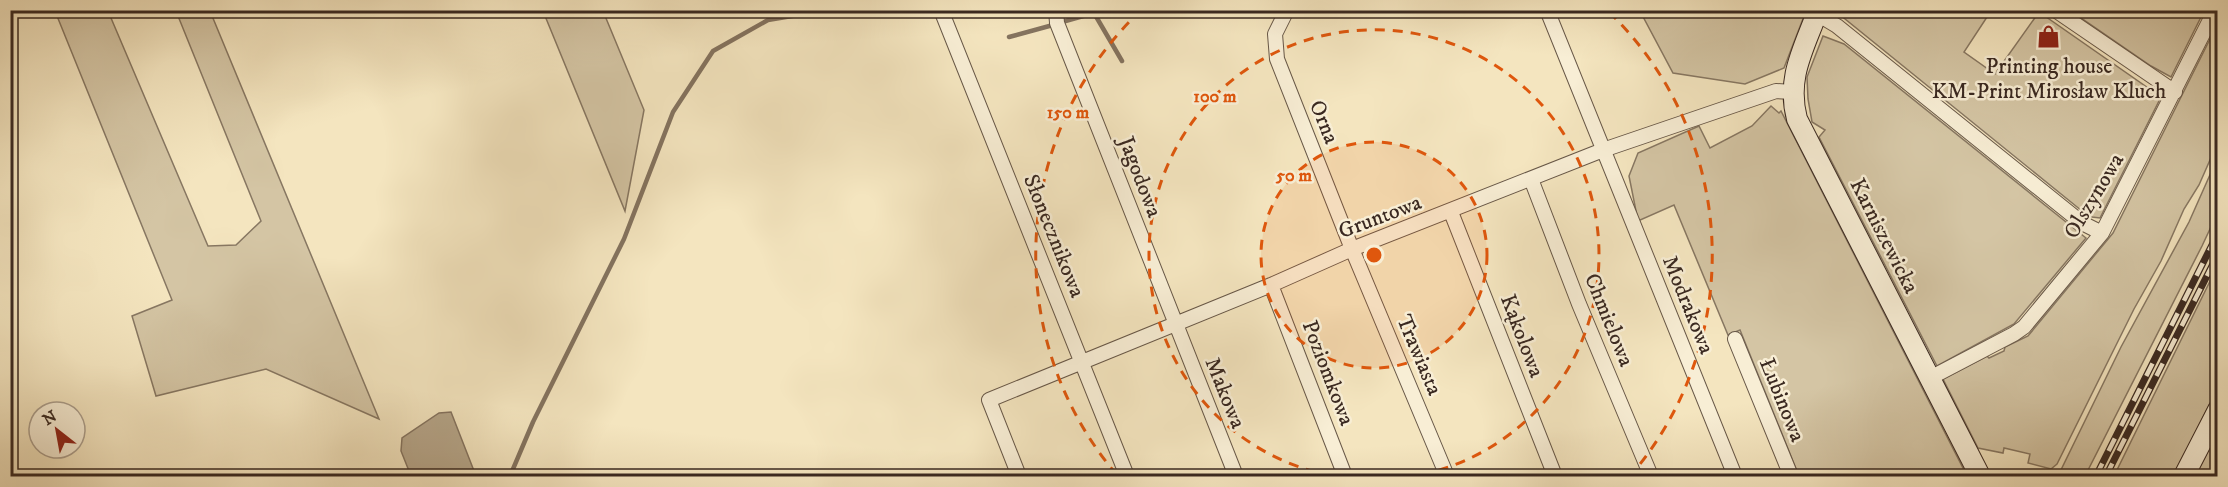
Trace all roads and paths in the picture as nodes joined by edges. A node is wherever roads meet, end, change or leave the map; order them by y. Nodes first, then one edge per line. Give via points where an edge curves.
1 (940, 10) edge
2 (1056, 10) edge
3 (1287, 10) edge
4 (1547, 10) edge
5 (2055, 10) edge
6 (2215, 10) edge
7 (1817, 12) edge
8 (1792, 92) junction
9 (2175, 92) junction
10 (1603, 150) junction
11 (1531, 179) junction
12 (1450, 212) junction
13 (2102, 233) junction
14 (1352, 249) junction
15 (1271, 285) junction
16 (1175, 324) junction
17 (1735, 339) dead end
18 (1082, 362) junction
19 (1930, 378) junction
20 (2217, 410) edge
21 (1019, 477) edge
22 (1127, 477) edge
23 (1236, 477) edge
24 (1345, 477) edge
25 (1447, 477) edge
26 (1555, 477) edge
27 (1651, 477) edge
28 (1735, 477) edge
29 (1791, 477) edge
30 (1980, 477) edge
31 (2184, 477) edge

1 - 18 street, Słonecznikowa
2 - 16 street, Jagodowa
3 - 14 street, Orna via 1275,34 1277,59
4 - 10 street, Modrakowa
5 - 9 street
6 - 9 street, Olszynowa
7 - 8 street, Karniszewicka via 1798,62
7 - 13 street via 2082,223
8 - 10 street, Gruntowa via 1776,91
8 - 19 street, Karniszewicka via 1806,140
9 - 13 street, Olszynowa
10 - 11 street, Gruntowa
10 - 28 street, Modrakowa
11 - 12 street, Gruntowa
11 - 27 street, Chmielowa
12 - 14 street, Gruntowa
12 - 26 street, Kąkolowa
13 - 19 street, Olszynowa via 2024,327
14 - 15 street, Gruntowa
14 - 25 street, Trawiasta
15 - 16 street, Gruntowa
15 - 24 street, Poziomkowa
16 - 18 street, Gruntowa
16 - 23 street, Makowa
17 - 29 street, Łubinowa
18 - 21 street, Gruntowa via 989,400
18 - 22 street, Słonecznikowa
19 - 30 street, Karniszewicka
20 - 31 street

